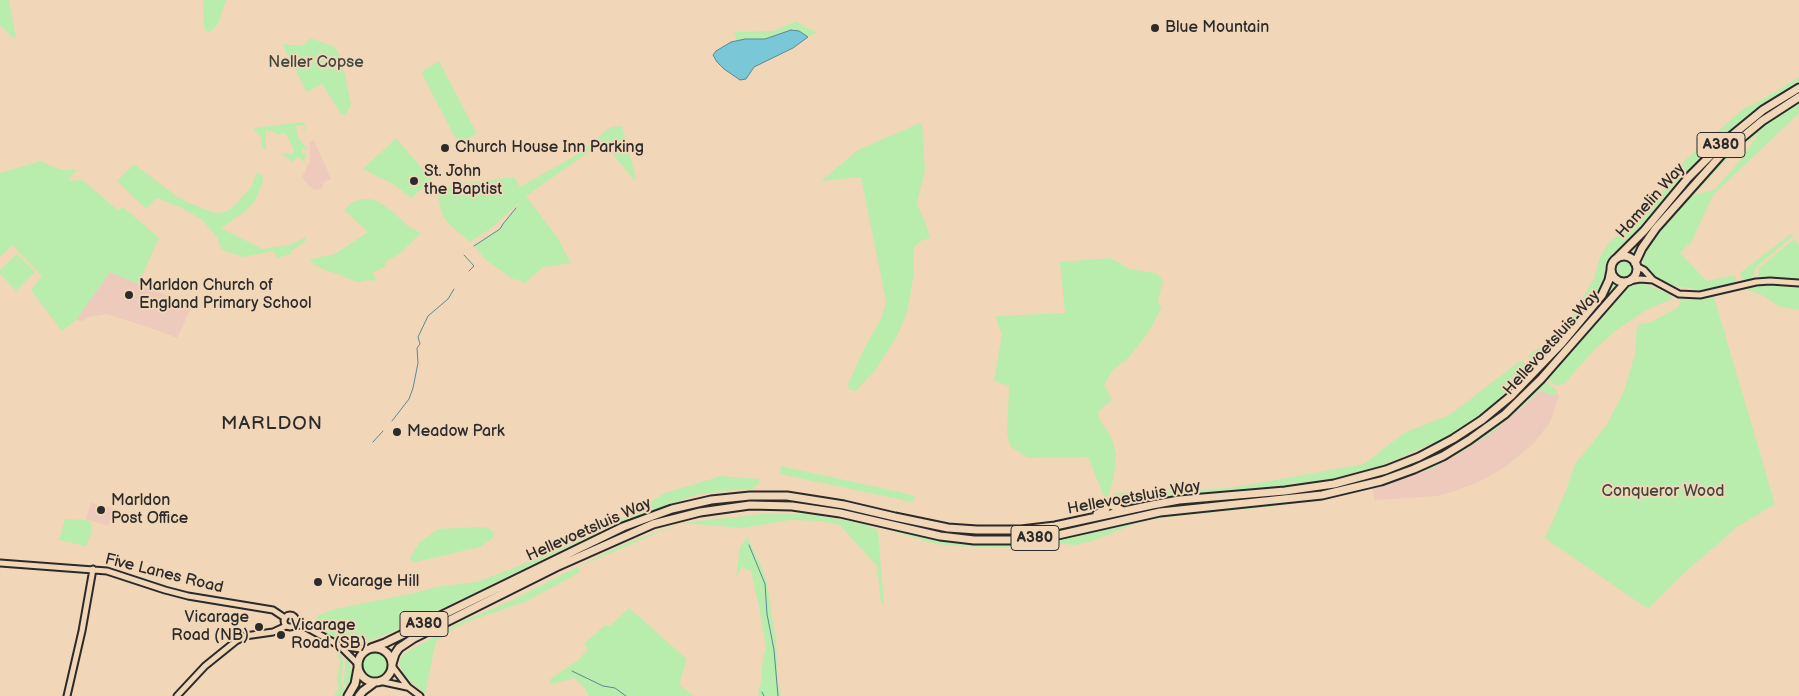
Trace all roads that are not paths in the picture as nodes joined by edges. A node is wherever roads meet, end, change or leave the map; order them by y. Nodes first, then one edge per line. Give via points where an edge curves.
1 (1799, 88) edge
2 (1799, 97) edge
3 (1617, 258) junction
4 (1635, 264) junction
5 (1611, 270) junction
6 (1653, 280) junction
7 (1627, 281) junction
8 (1799, 283) edge
9 (0, 563) edge
10 (93, 569) junction
11 (285, 618) junction
12 (296, 624) junction
13 (286, 626) junction
14 (340, 646) junction
15 (369, 649) junction
16 (358, 665) junction
17 (392, 665) junction
18 (377, 682) junction
19 (408, 687) junction
20 (67, 696) edge
21 (177, 696) edge
22 (348, 696) edge
23 (358, 696) edge
24 (420, 696) edge

1 - 3 highway, Hamelin Way / A380 via 1763,110 1724,142
2 - 4 highway, Hamelin Way / A380 via 1762,121 1717,159 1652,233
3 - 4 highway via 1627,257
3 - 5 highway
4 - 6 street
4 - 7 highway via 1635,275
5 - 7 highway via 1616,279
5 - 15 highway, Hellevoetsluis Way / A380 via 1602,295 1525,383 1497,408 1472,427 1425,454 1386,470 1334,484 1179,500 1123,512 1110,504 1104,511 1085,520 1021,530 948,528 809,499 765,496 711,500 672,509 623,527
6 - 7 street
6 - 8 street via 1679,294 1700,295 1756,282
7 - 17 highway, Hellevoetsluis Way / A380 via 1530,391 1505,414 1443,456 1381,481 1322,495 1160,512 1058,535 1011,540 940,536 807,507 750,505 700,512 647,527 556,567 414,638 395,654
9 - 10 street, Five Lanes Road
10 - 11 street, Five Lanes Road via 188,596 273,610
10 - 20 street
11 - 12 street via 293,615
11 - 13 street
12 - 13 street via 292,628
12 - 14 street
13 - 21 street via 236,641 205,666
14 - 15 street
14 - 16 street
15 - 16 highway via 360,657
15 - 17 highway via 384,650
16 - 18 highway via 363,677
16 - 22 highway via 355,684
17 - 18 highway via 386,678
17 - 19 street
18 - 19 street
18 - 23 highway
19 - 24 street

